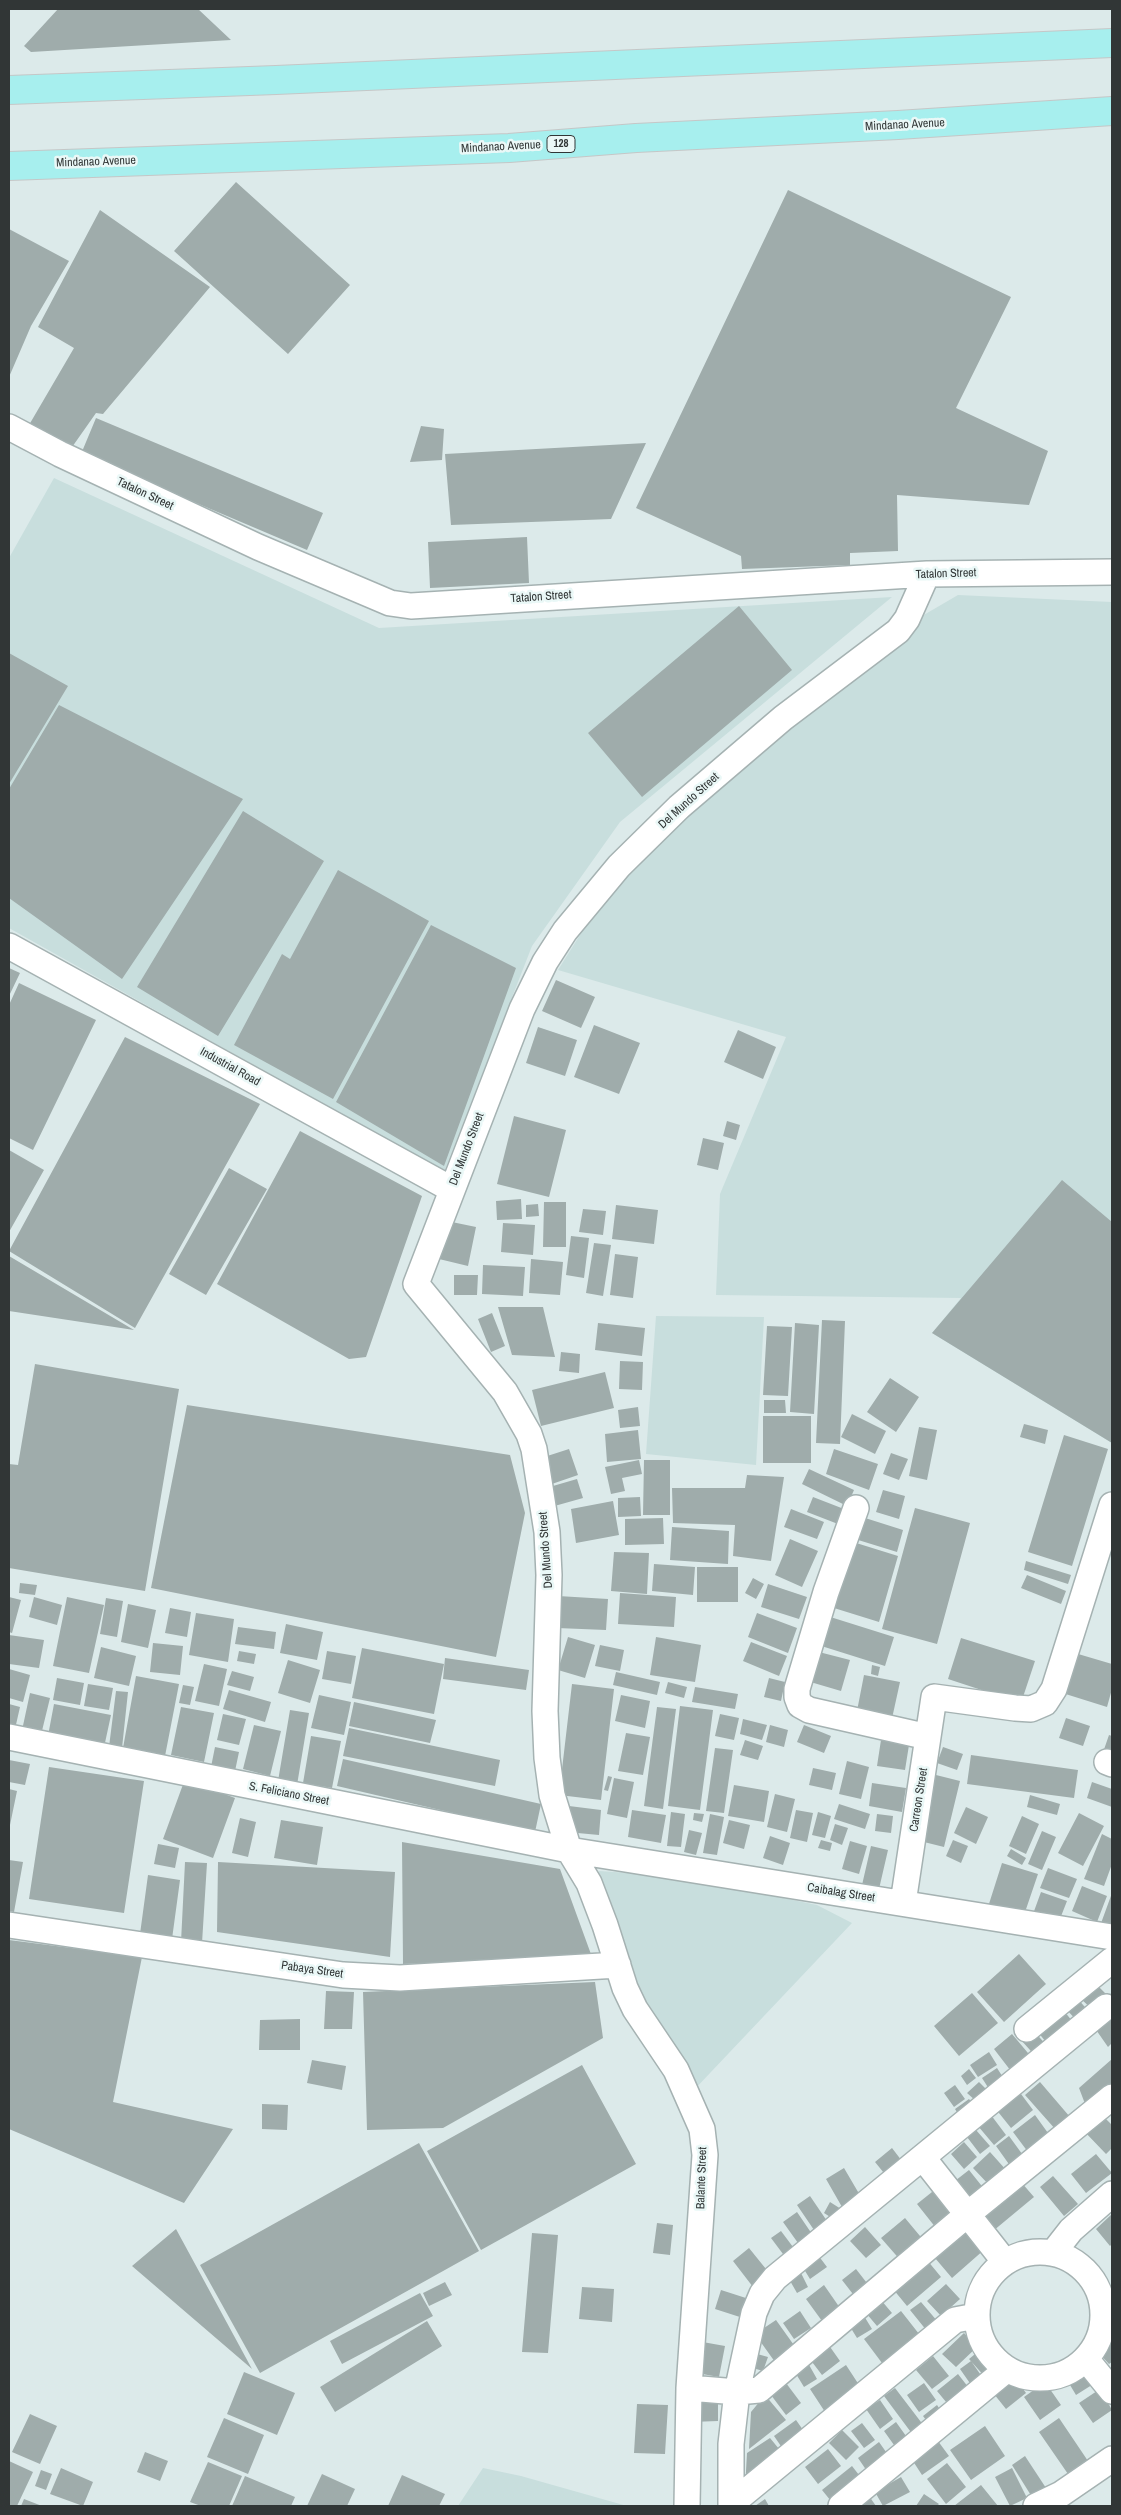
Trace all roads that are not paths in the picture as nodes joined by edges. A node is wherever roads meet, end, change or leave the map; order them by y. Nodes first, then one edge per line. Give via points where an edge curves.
1 (1112, 43) edge
2 (9, 90) edge
3 (1112, 112) edge
4 (9, 166) edge
5 (9, 427) edge
6 (1112, 572) edge
7 (927, 574) junction
8 (9, 946) edge
9 (451, 1189) junction
10 (1112, 1505) edge
11 (856, 1508) dead end
12 (9, 1737) edge
13 (928, 1737) junction
14 (569, 1850) junction
15 (903, 1903) junction
16 (9, 1925) edge
17 (1112, 1937) edge
18 (1112, 1960) edge
19 (618, 1965) junction
20 (1106, 2007) dead end
21 (1026, 2029) dead end
22 (1112, 2097) edge
23 (923, 2158) junction
24 (1112, 2194) edge
25 (968, 2214) junction
26 (1054, 2253) junction
27 (1005, 2262) junction
28 (1107, 2296) edge
29 (976, 2316) junction
30 (1086, 2359) junction
31 (1006, 2370) junction
32 (689, 2388) junction
33 (1112, 2391) edge
34 (737, 2392) junction
35 (1112, 2460) edge
36 (731, 2505) edge
37 (687, 2506) edge
38 (841, 2506) edge
39 (1036, 2506) edge

1 - 2 main road
3 - 4 main road, Mindanao Avenue / 128 via 509,148
5 - 7 street, Tatalon Street via 258,547 390,603 411,606
6 - 7 street, Tatalon Street
7 - 9 street, Del Mundo Street via 907,619 898,630 783,718 679,807 618,866 565,931 530,991
8 - 9 street, Industrial Road
9 - 14 street, Del Mundo Street via 416,1284 505,1392 522,1419 534,1450 547,1532 549,1575 545,1711 547,1758 552,1795
10 - 13 street, Carreon Street via 1054,1689 1046,1704 1031,1709 934,1697
11 - 13 street via 826,1592 797,1697 800,1705 809,1710
12 - 14 street, S. Feliciano Street
13 - 15 street, Carreon Street
14 - 15 street, Caibalag Street
14 - 19 street, Balante Street via 589,1883
15 - 17 street, Caibalag Street
16 - 19 street, Pabaya Street via 343,1976 400,1978
18 - 21 street
19 - 32 street, Balante Street via 635,2009 676,2070 702,2129 705,2154
20 - 23 street
22 - 25 street
23 - 25 street
23 - 34 street via 775,2278 762,2294 754,2313
24 - 26 street via 1070,2230
25 - 27 street
25 - 34 street via 759,2390
26 - 27 street via 1037,2252
26 - 28 street via 1084,2270
27 - 29 street via 984,2286
28 - 30 street via 1099,2335
29 - 31 street via 984,2347
29 - 36 street via 955,2320
30 - 31 street via 1069,2372 1048,2379 1026,2378
30 - 33 street
31 - 38 street
32 - 34 street
32 - 37 street, Balante Street
34 - 36 street via 731,2444
35 - 39 street via 1061,2494

